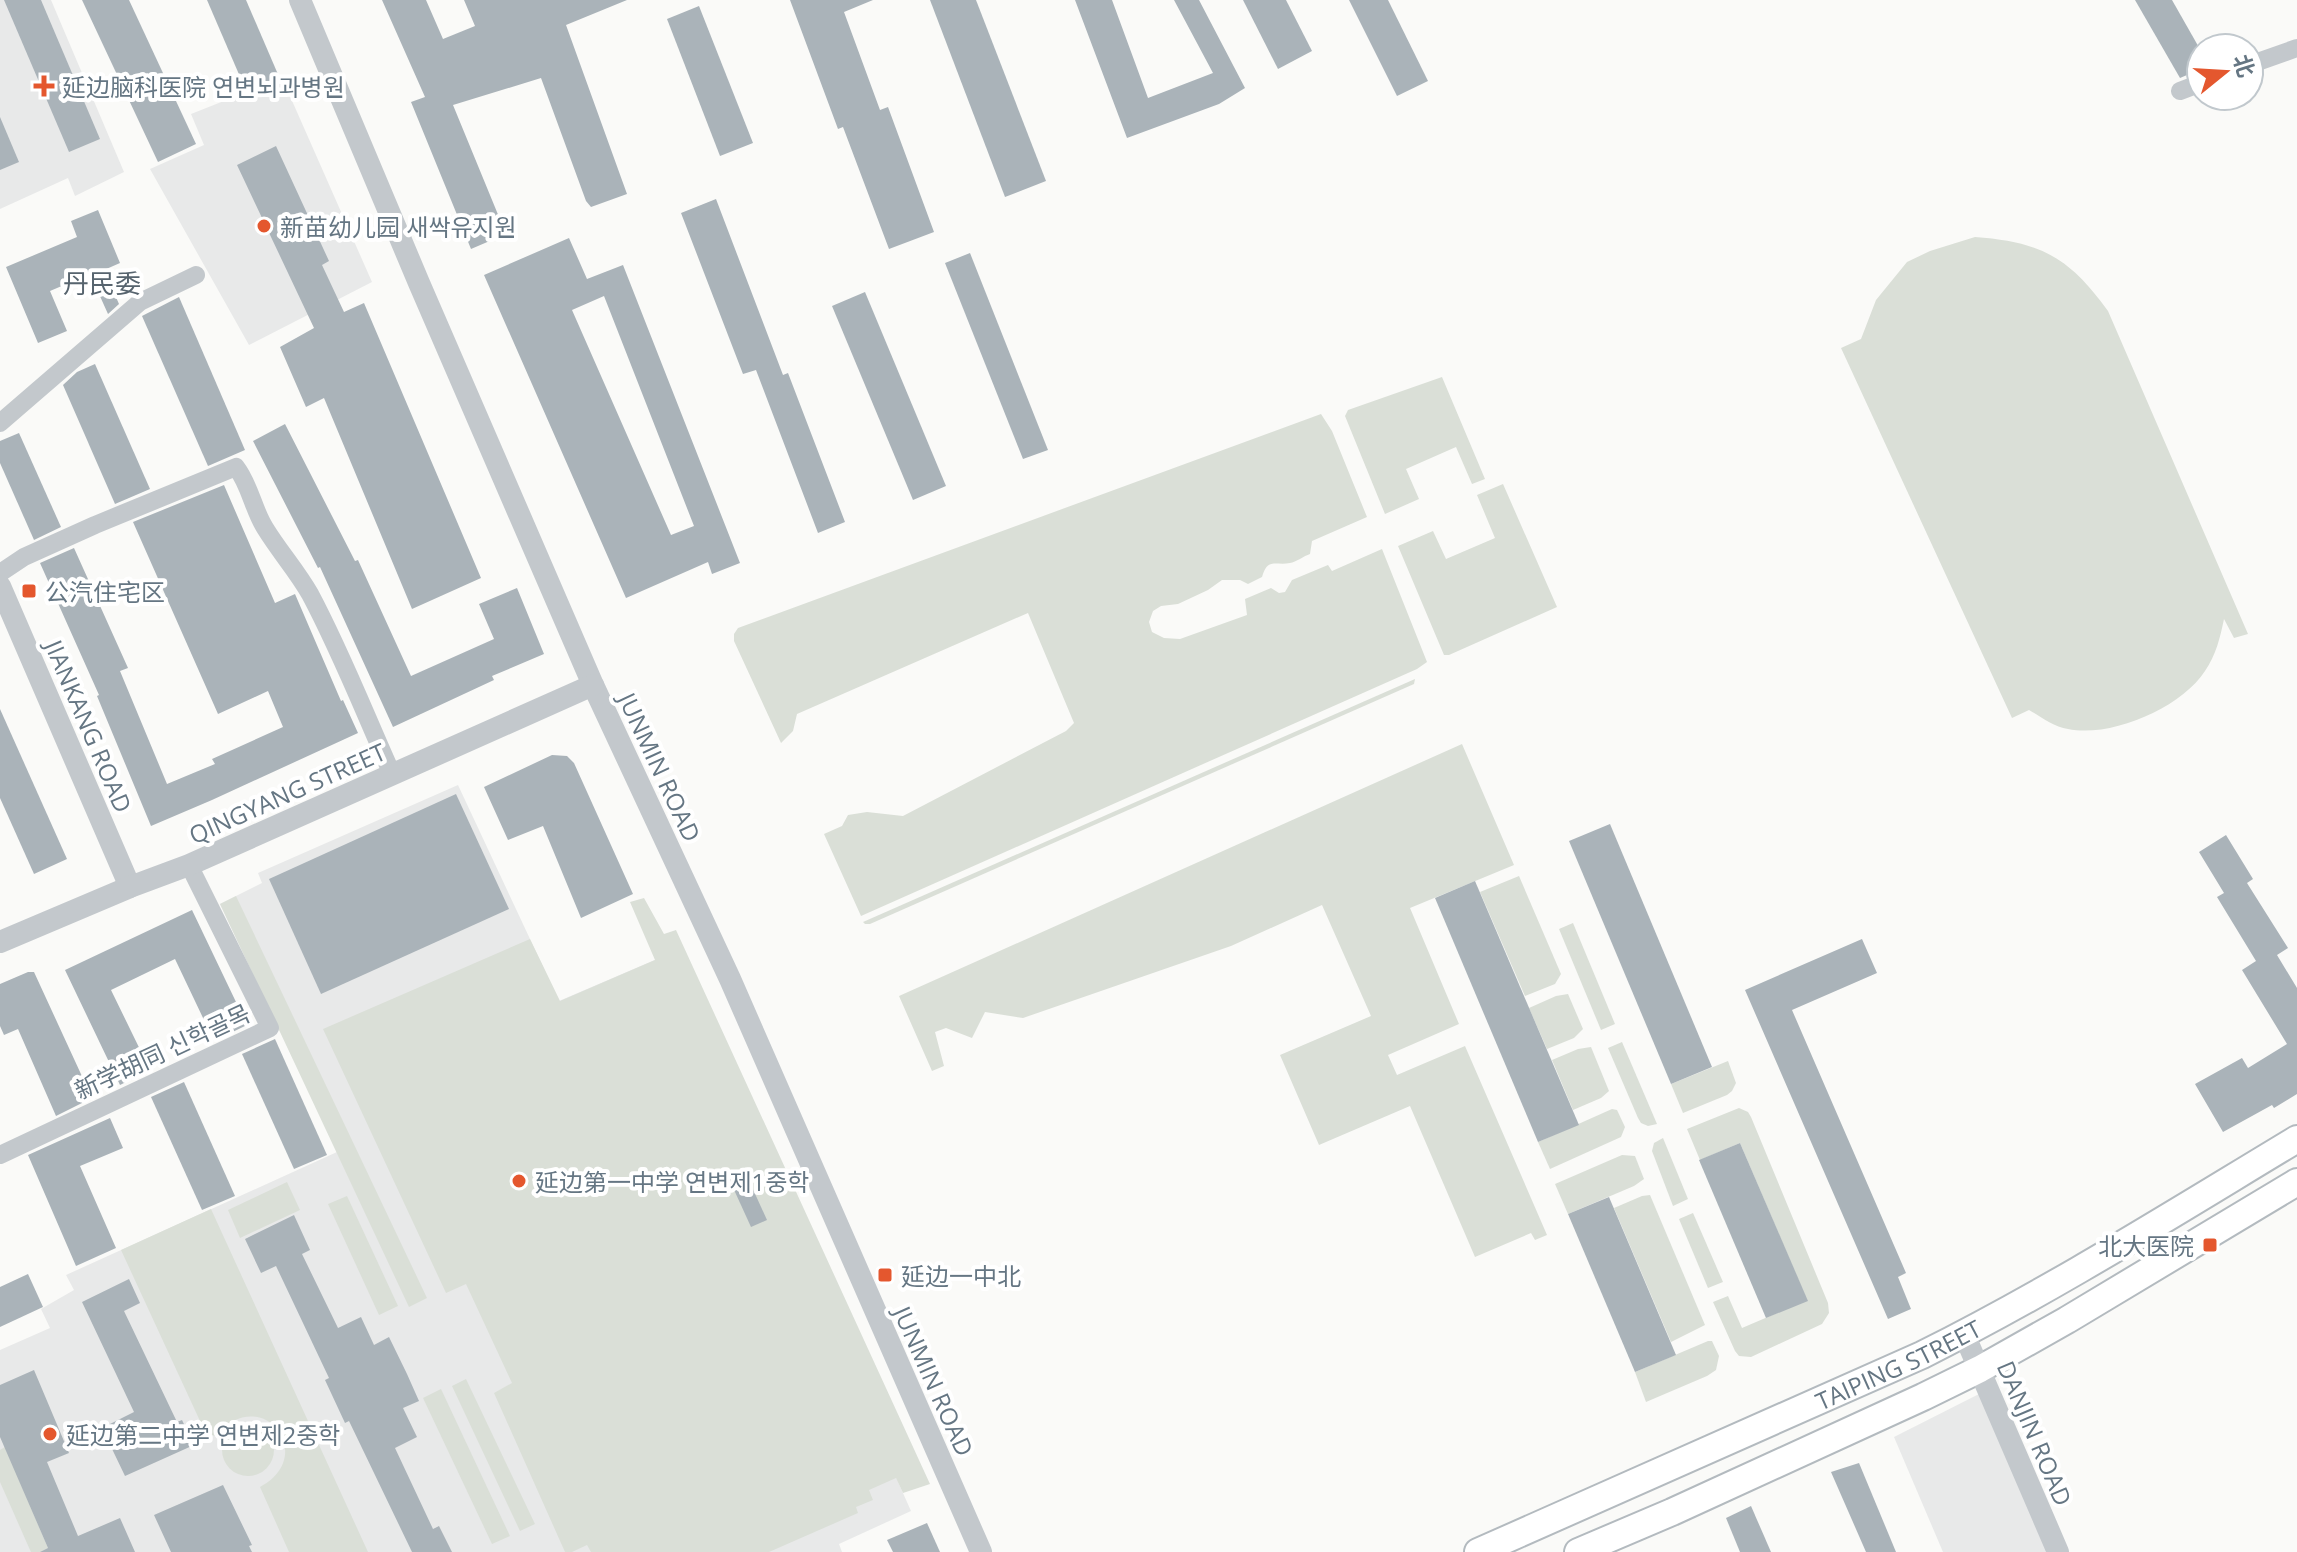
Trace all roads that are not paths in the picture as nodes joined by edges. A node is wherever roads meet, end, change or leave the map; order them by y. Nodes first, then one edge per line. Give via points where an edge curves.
1 (300, 0) edge
2 (2297, 48) edge
3 (2265, 59) edge
4 (2185, 89) edge
5 (2180, 91) dead end
6 (196, 275) dead end
7 (0, 423) edge
8 (0, 573) edge
9 (0, 586) edge
10 (593, 685) junction
11 (392, 774) junction
12 (189, 865) junction
13 (130, 887) junction
14 (0, 942) edge
15 (2297, 1139) edge
16 (0, 1155) edge
17 (2297, 1182) edge
18 (1964, 1334) junction
19 (1980, 1369) junction
20 (981, 1552) edge
21 (1478, 1552) edge
22 (1578, 1552) edge
23 (2058, 1552) edge

1 - 10 street, JUNMIN ROAD
2 - 3 street
4 - 5 street
6 - 7 street via 140,302
8 - 11 street via 95,525 236,467 265,528 309,592
9 - 13 street, JIANKANG ROAD
10 - 11 street, QINGYANG STREET
10 - 20 street, JUNMIN ROAD via 730,979
11 - 12 street, QINGYANG STREET
12 - 13 street, QINGYANG STREET
12 - 16 street, 新学胡同 신학골목 via 270,1028
13 - 14 street, QINGYANG STREET
15 - 18 main road, TAIPING STREET
17 - 19 main road, TAIPING STREET
18 - 19 street, DANJIN ROAD
18 - 21 main road, TAIPING STREET
19 - 22 main road, TAIPING STREET
19 - 23 street, DANJIN ROAD

